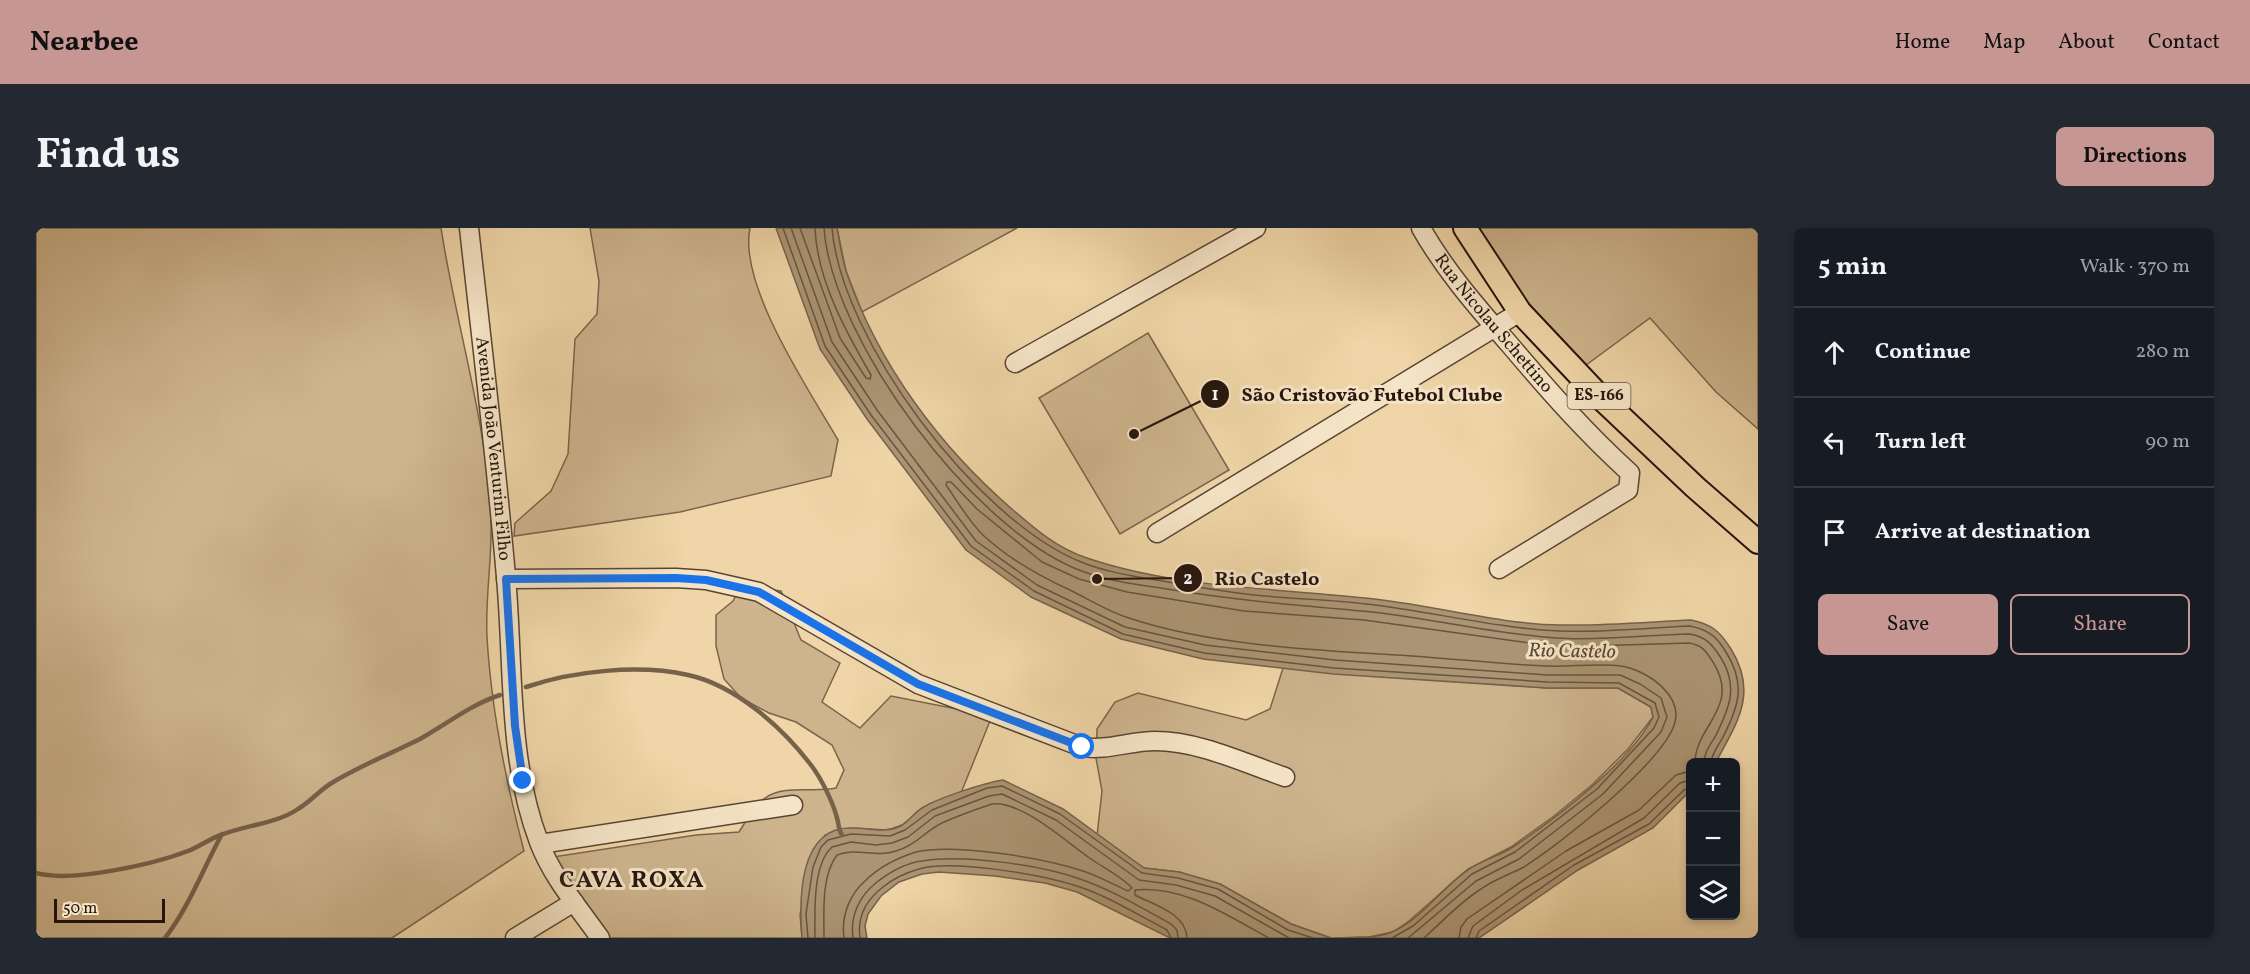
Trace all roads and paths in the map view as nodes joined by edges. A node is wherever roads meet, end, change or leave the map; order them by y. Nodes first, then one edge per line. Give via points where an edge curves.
1 (469, 228) edge
2 (1256, 228) edge
3 (1421, 228) edge
4 (1465, 228) edge
5 (1520, 312) junction
6 (1495, 328) junction
7 (1015, 363) dead end
8 (1157, 533) dead end
9 (1758, 542) edge
10 (1499, 569) dead end
11 (506, 579) junction
12 (1285, 777) dead end
13 (793, 805) dead end
14 (540, 844) junction
15 (574, 902) junction
16 (515, 938) edge
17 (600, 938) edge

1 - 11 street, Avenida João Venturim Filho
2 - 7 street
3 - 6 street, Rua Nicolau Schettino via 1450,275
4 - 5 main road, ES-166
5 - 6 street
5 - 9 main road, ES-166 via 1602,399
6 - 8 street
6 - 10 street, Rua Nicolau Schettino via 1579,426 1630,473 1628,490
11 - 12 street via 676,578 706,580 759,592 918,684 1082,747 1170,742
11 - 14 street, Avenida João Venturim Filho via 519,756
13 - 14 street
14 - 15 street, Avenida João Venturim Filho
15 - 16 street
15 - 17 street, Avenida João Venturim Filho

